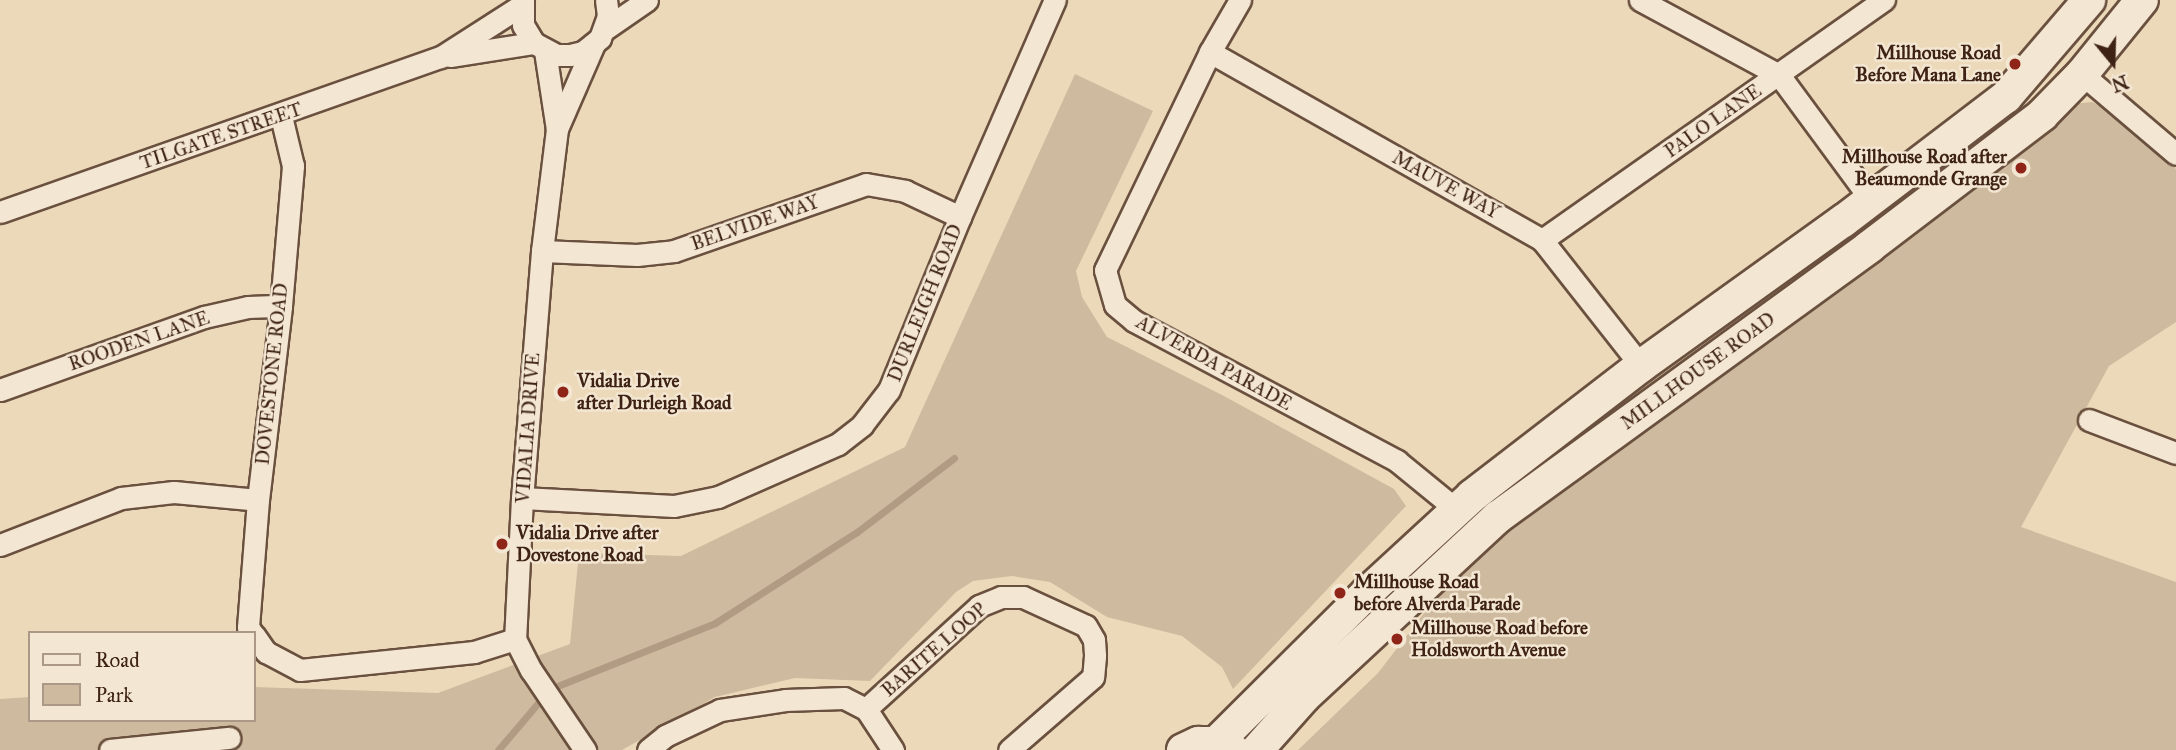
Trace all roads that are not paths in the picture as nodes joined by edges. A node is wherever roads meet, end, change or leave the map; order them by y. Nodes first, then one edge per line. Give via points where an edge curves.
1 (606, 0) edge
2 (647, 0) edge
3 (1055, 0) edge
4 (1240, 0) edge
5 (1640, 0) edge
6 (1884, 0) edge
7 (2089, 0) edge
8 (2143, 0) edge
9 (523, 3) edge
10 (599, 37) junction
11 (539, 47) junction
12 (1210, 52) junction
13 (441, 57) junction
14 (2082, 74) junction
15 (1779, 75) junction
16 (281, 116) junction
17 (557, 129) junction
18 (2176, 154) edge
19 (1871, 200) junction
20 (0, 212) edge
21 (960, 217) junction
22 (1542, 240) junction
23 (542, 251) junction
24 (281, 306) junction
25 (1641, 366) junction
26 (0, 390) edge
27 (2089, 420) dead end
28 (2176, 453) edge
29 (522, 498) junction
30 (258, 500) junction
31 (1457, 510) junction
32 (0, 545) edge
33 (251, 631) edge
34 (256, 638) edge
35 (515, 639) junction
36 (866, 709) junction
37 (229, 738) dead end
38 (1225, 747) edge
39 (110, 750) edge
40 (584, 750) edge
41 (648, 750) edge
42 (893, 750) edge
43 (1009, 750) edge
44 (1183, 750) edge
45 (1257, 750) edge

1 - 10 street via 608,16
2 - 10 street
3 - 21 street, DURLEIGH ROAD
4 - 12 street, ALVERDA PARADE
5 - 15 street
6 - 15 street, PALO LANE
7 - 19 main road, MILLHOUSE ROAD via 2006,97
8 - 14 main road, MILLHOUSE ROAD
9 - 11 street, VIDALIA DRIVE via 523,25
9 - 13 street, TILGATE STREET
10 - 11 street, TILGATE STREET via 570,55
10 - 17 street, VIDALIA DRIVE
11 - 13 street, TILGATE STREET
11 - 17 street, VIDALIA DRIVE
12 - 22 street, MAUVE WAY
12 - 31 street, ALVERDA PARADE via 1105,270 1115,304 1134,321 1397,461
13 - 16 street, TILGATE STREET
14 - 18 street
14 - 45 main road, MILLHOUSE ROAD via 2042,115 1891,231 1498,517 1304,697
15 - 19 street
15 - 22 street, PALO LANE
16 - 20 street, TILGATE STREET
16 - 24 street, DOVESTONE ROAD via 293,166
17 - 23 street, VIDALIA DRIVE
19 - 25 main road, MILLHOUSE ROAD
21 - 23 street, BELVIDE WAY via 905,191 866,184 674,251 637,255
21 - 29 street, DURLEIGH ROAD via 889,390 862,425 838,444 718,497 674,506
22 - 25 street, MAUVE WAY
23 - 29 street, VIDALIA DRIVE
24 - 26 street, ROODEN LANE via 248,307 204,317
24 - 30 street, DOVESTONE ROAD
25 - 31 main road, MILLHOUSE ROAD
27 - 28 street
29 - 35 street, VIDALIA DRIVE
30 - 32 street via 174,492 121,498
30 - 33 street, DOVESTONE ROAD
31 - 38 main road, MILLHOUSE ROAD via 1367,593
34 - 35 street, DOVESTONE ROAD via 266,652 300,670 474,652
35 - 40 street
36 - 41 street via 844,698 785,700 720,710 665,736
36 - 42 street
36 - 43 street, BARITE LOOP via 979,606 1001,597 1023,597 1086,626 1094,640 1095,656 1093,677
37 - 39 street
38 - 44 main road, MILLHOUSE ROAD via 1198,743

